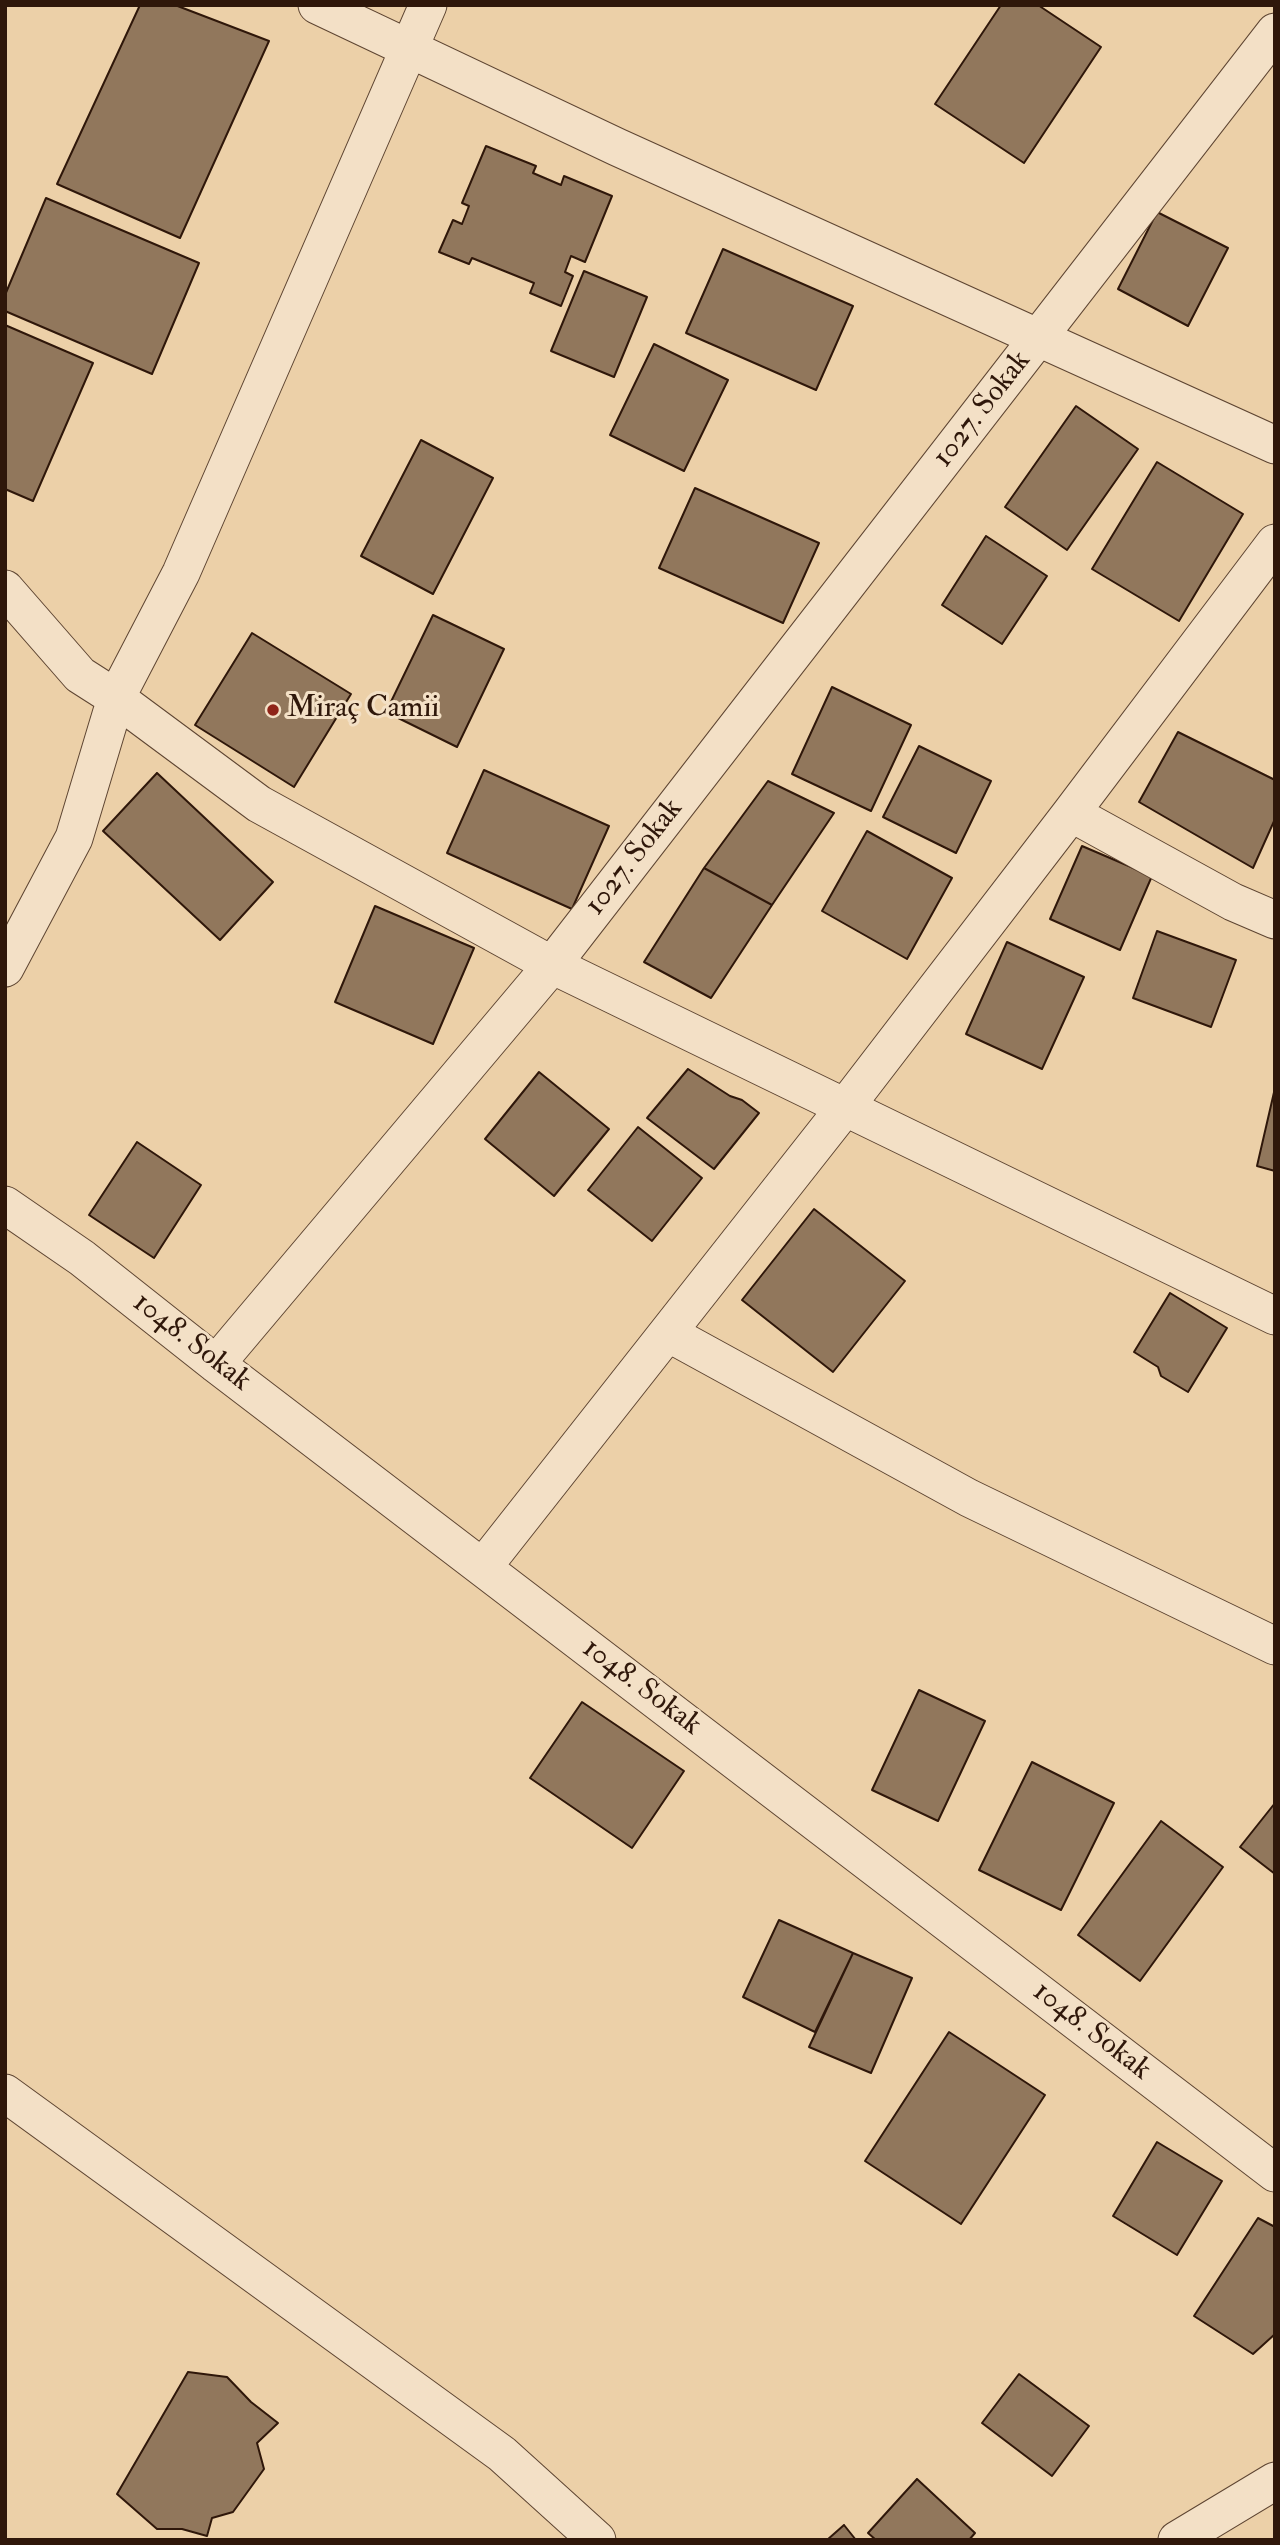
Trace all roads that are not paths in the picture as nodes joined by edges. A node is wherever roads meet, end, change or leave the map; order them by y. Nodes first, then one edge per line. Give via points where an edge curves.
1 (317, 5) edge
2 (428, 5) edge
3 (1275, 32) edge
4 (409, 50) junction
5 (1038, 339) junction
6 (1275, 445) edge
7 (1275, 543) edge
8 (5, 589) edge
9 (116, 698) junction
10 (1072, 813) junction
11 (1275, 920) edge
12 (552, 965) junction
13 (5, 968) edge
14 (846, 1107) junction
15 (5, 1205) edge
16 (1275, 1316) edge
17 (668, 1333) junction
18 (216, 1364) junction
19 (483, 1567) junction
20 (1275, 1646) edge
21 (5, 2093) edge
22 (1275, 2173) edge
23 (1275, 2480) edge
24 (597, 2540) edge
25 (1177, 2540) edge

1 - 4 street
2 - 4 street
3 - 5 street, 1027. Sokak
4 - 5 street
4 - 9 street via 181,573
5 - 6 street
5 - 12 street, 1027. Sokak
7 - 10 street
8 - 9 street via 80,675
9 - 12 street via 259,804
9 - 13 street via 74,838
10 - 11 street via 1233,902
10 - 14 street
12 - 14 street
12 - 18 street, 1027. Sokak
14 - 16 street
14 - 17 street
15 - 18 street, 1048. Sokak via 82,1258
17 - 19 street
17 - 20 street via 969,1497
18 - 19 street, 1048. Sokak
19 - 22 street, 1048. Sokak
21 - 24 street via 502,2454
23 - 25 street

